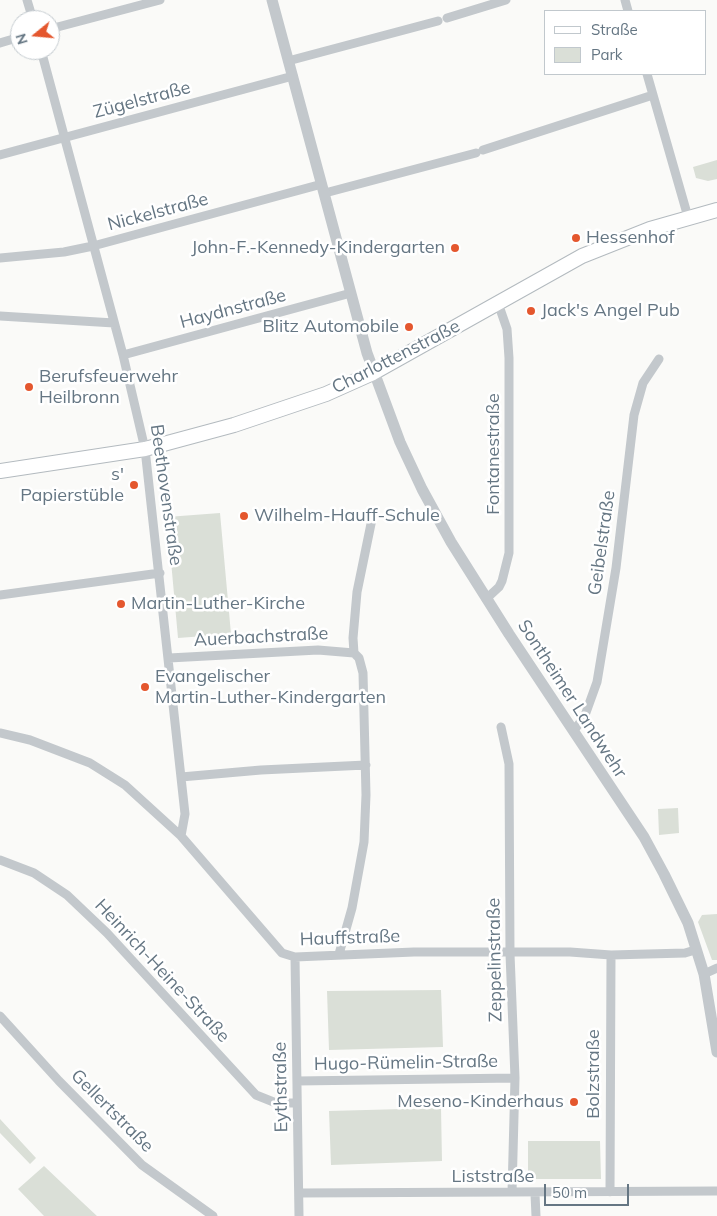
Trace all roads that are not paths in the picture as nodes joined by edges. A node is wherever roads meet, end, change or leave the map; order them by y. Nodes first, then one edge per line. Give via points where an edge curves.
1 (160, 0) edge
2 (272, 0) edge
3 (506, 0) edge
4 (60, 26) edge
5 (45, 60) edge
6 (288, 60) junction
7 (647, 75) edge
8 (293, 76) junction
9 (653, 95) junction
10 (65, 138) junction
11 (0, 156) edge
12 (323, 188) junction
13 (717, 210) edge
14 (688, 217) junction
15 (92, 246) junction
16 (0, 258) edge
17 (351, 293) junction
18 (498, 303) junction
19 (0, 316) edge
20 (114, 323) junction
21 (123, 355) junction
22 (659, 359) dead end
23 (373, 373) junction
24 (145, 449) junction
25 (0, 471) edge
26 (372, 519) dead end
27 (160, 573) junction
28 (0, 595) edge
29 (486, 598) junction
30 (354, 653) junction
31 (169, 658) junction
32 (501, 727) dead end
33 (572, 731) junction
34 (0, 733) edge
35 (366, 765) junction
36 (181, 776) junction
37 (182, 836) junction
38 (0, 860) edge
39 (695, 950) junction
40 (340, 954) junction
41 (510, 954) junction
42 (295, 956) junction
43 (611, 956) junction
44 (717, 968) edge
45 (704, 974) junction
46 (0, 1016) edge
47 (717, 1052) edge
48 (515, 1078) junction
49 (297, 1081) junction
50 (297, 1103) junction
51 (717, 1191) edge
52 (512, 1192) junction
53 (610, 1192) junction
54 (299, 1193) junction
55 (535, 1194) junction
56 (213, 1216) edge
57 (299, 1216) edge
58 (536, 1216) edge

1 - 4 street
2 - 6 street, Sontheimer Landwehr
3 - 6 street
5 - 10 street, Beethovenstraße
6 - 8 street, Sontheimer Landwehr
7 - 9 street
8 - 10 street, Zügelstraße
8 - 12 street, Sontheimer Landwehr
9 - 12 street, Nickelstraße via 479,151
9 - 14 street
10 - 11 street, Zügelstraße
10 - 15 street, Beethovenstraße
12 - 15 street, Nickelstraße
12 - 17 street, Sontheimer Landwehr
13 - 14 main road, Charlottenstraße
14 - 18 main road, Charlottenstraße via 586,254
15 - 16 street, Nickelstraße
15 - 20 street, Beethovenstraße
17 - 21 street, Haydnstraße
17 - 23 street, Sontheimer Landwehr
18 - 23 main road, Charlottenstraße
18 - 29 street, Fontanestraße via 507,329 509,358 509,553 499,587
19 - 20 street
20 - 21 street, Beethovenstraße
21 - 24 street, Beethovenstraße
22 - 33 street, Geibelstraße via 643,383 634,415 616,568 597,682 584,718
23 - 24 main road, Charlottenstraße via 326,394 244,422
23 - 29 street, Sontheimer Landwehr via 422,489
24 - 25 main road, Charlottenstraße
24 - 27 street, Beethovenstraße
26 - 30 street via 356,592
27 - 28 street
27 - 31 street, Beethovenstraße
29 - 33 street, Sontheimer Landwehr
30 - 31 street, Auerbachstraße via 318,650
30 - 35 street via 364,673
31 - 36 street, Beethovenstraße
32 - 41 street, Zeppelinstraße via 508,764
33 - 39 street, Sontheimer Landwehr via 655,857 684,916
34 - 37 street, Hauffstraße via 30,740 102,770 139,796
35 - 36 street
35 - 40 street via 364,842
36 - 37 street, Beethovenstraße via 185,814
37 - 42 street, Hauffstraße via 282,953
38 - 50 street, Heinrich-Heine-Straße via 34,873 67,895 107,933 256,1095 276,1103
39 - 43 street, Hauffstraße
39 - 45 street, Sontheimer Landwehr
40 - 41 street, Hauffstraße
40 - 42 street, Hauffstraße
41 - 43 street, Hauffstraße via 570,952
41 - 48 street, Zeppelinstraße
42 - 49 street, Eythstraße
43 - 53 street, Bolzstraße
44 - 45 street
45 - 47 street, Sontheimer Landwehr
46 - 56 street, Gellertstraße via 142,1165
48 - 49 street, Hugo-Rümelin-Straße
48 - 52 street, Zeppelinstraße
49 - 50 street, Eythstraße
50 - 54 street, Eythstraße
51 - 53 street, Liststraße
52 - 54 street, Liststraße
52 - 55 street, Liststraße
53 - 55 street, Liststraße
54 - 57 street, Eythstraße
55 - 58 street

